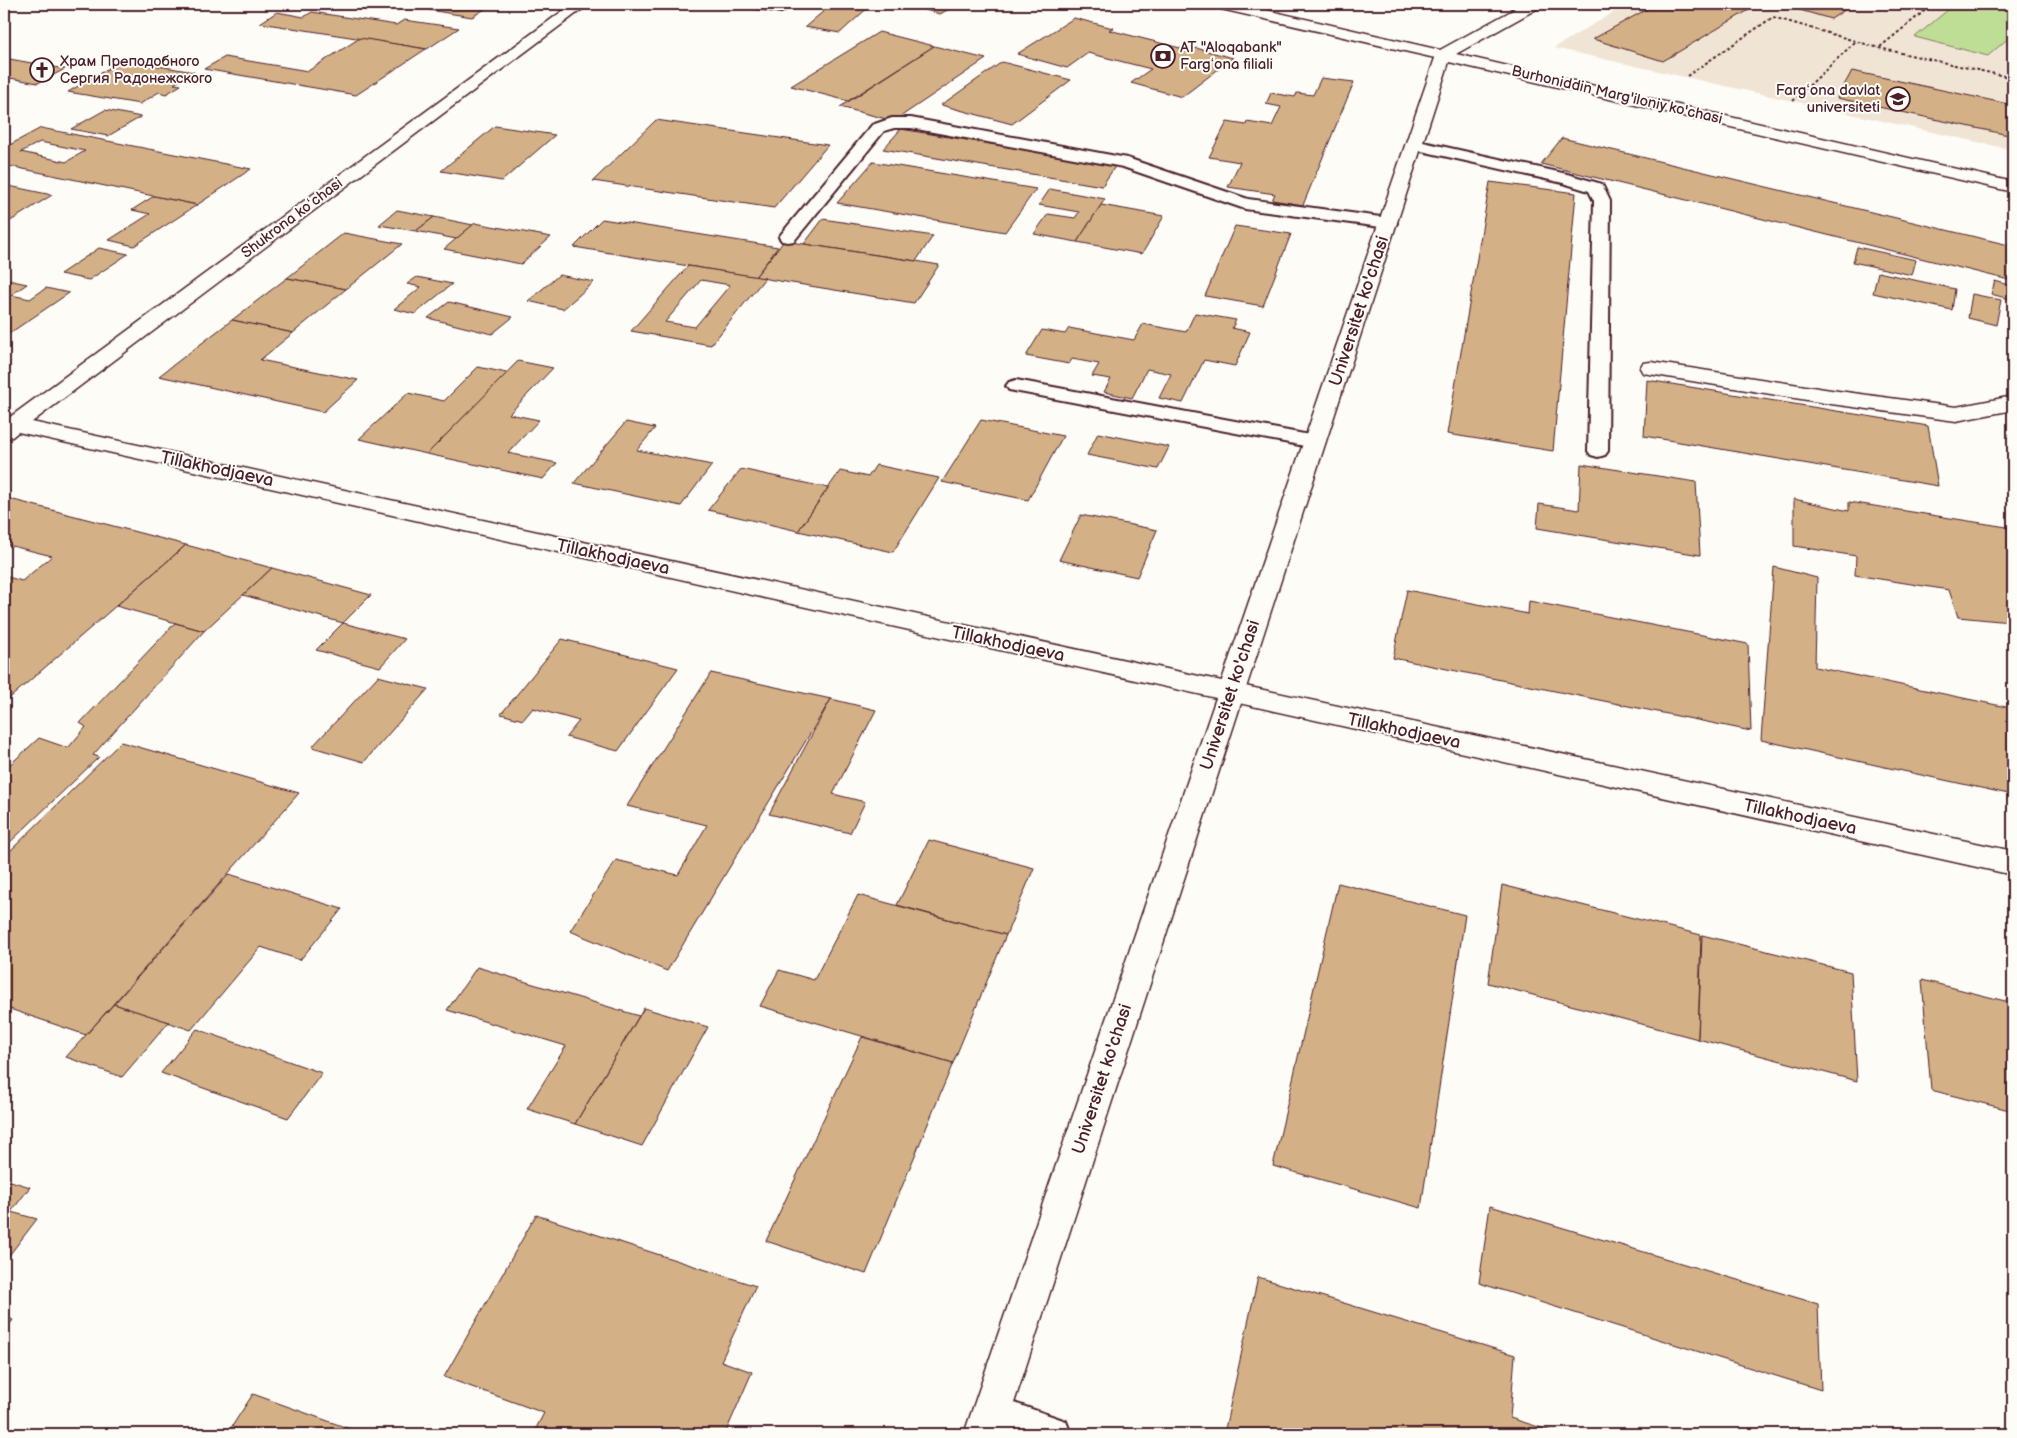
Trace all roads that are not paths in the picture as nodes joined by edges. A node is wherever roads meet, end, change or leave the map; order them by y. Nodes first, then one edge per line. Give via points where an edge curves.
1 (581, 4) edge
2 (756, 4) edge
3 (1221, 4) edge
4 (1526, 5) edge
5 (781, 8) dead end
6 (1444, 54) junction
7 (1414, 145) junction
8 (2013, 187) edge
9 (1388, 223) junction
10 (788, 237) dead end
11 (1650, 368) dead end
12 (1016, 386) dead end
13 (2013, 403) edge
14 (7, 427) edge
15 (1315, 442) junction
16 (1598, 452) dead end
17 (1231, 693) junction
18 (2013, 863) edge
19 (988, 1424) edge
20 (1053, 1434) edge

1 - 14 street, Shukrona koʻchasi
2 - 5 lane
3 - 6 street, Burhoniddin Marg'iloniy ko'chasi
4 - 6 street
6 - 7 street, Universitet ko'chasi
6 - 8 street, Burhoniddin Marg'iloniy ko'chasi
7 - 9 street, Universitet ko'chasi
7 - 16 lane via 1596,188 1602,201
9 - 10 lane via 1245,204 1127,163 911,123 892,123 878,128
9 - 15 street, Universitet ko'chasi
11 - 13 street via 1956,414
12 - 15 lane
14 - 17 street, Tillakhodjaeva
15 - 17 street, Universitet ko'chasi
17 - 18 street, Tillakhodjaeva
17 - 19 street, Universitet ko'chasi
19 - 20 lane

